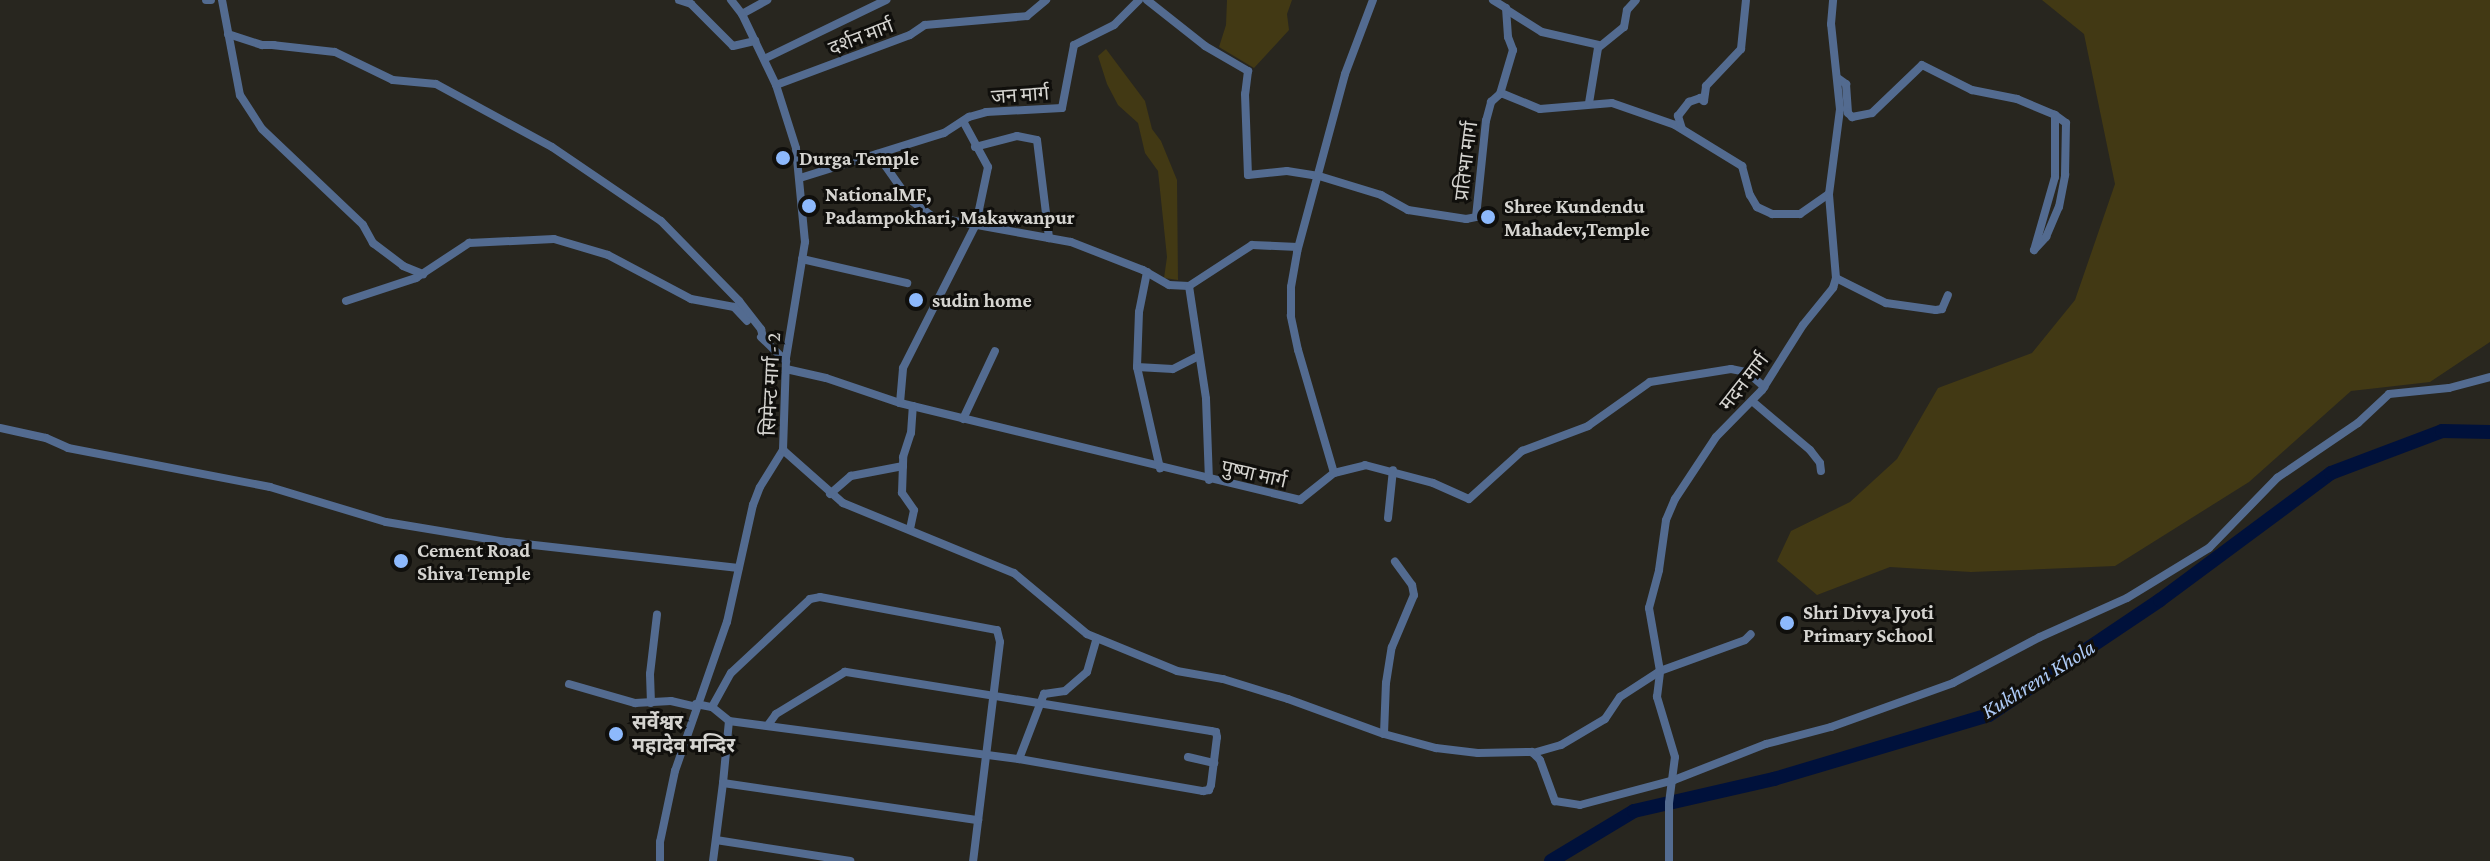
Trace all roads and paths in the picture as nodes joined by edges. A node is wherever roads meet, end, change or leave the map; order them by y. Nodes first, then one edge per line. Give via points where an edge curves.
1 (222, 0) edge
2 (679, 0) edge
3 (731, 0) edge
4 (767, 0) edge
5 (886, 0) edge
6 (1046, 0) edge
7 (1139, 0) edge
8 (1147, 0) edge
9 (1373, 0) edge
10 (1636, 0) edge
11 (1746, 0) edge
12 (1833, 0) edge
13 (1495, 1) edge
14 (1507, 10) junction
15 (742, 14) junction
16 (228, 34) junction
17 (755, 41) junction
18 (1599, 45) junction
19 (764, 59) junction
20 (1839, 79) junction
21 (776, 85) junction
22 (1500, 94) junction
23 (1589, 103) junction
24 (2055, 115) junction
25 (963, 121) junction
26 (1682, 129) junction
27 (975, 147) junction
28 (877, 154) junction
29 (1319, 176) junction
30 (800, 178) junction
31 (1829, 194) junction
32 (976, 224) junction
33 (1049, 238) junction
34 (1298, 247) junction
35 (802, 259) junction
36 (1147, 272) junction
37 (423, 274) junction
38 (1836, 278) junction
39 (907, 283) dead end
40 (1189, 286) junction
41 (1948, 295) dead end
42 (346, 301) dead end
43 (763, 338) junction
44 (995, 351) dead end
45 (1199, 356) junction
46 (786, 365) junction
47 (1137, 367) junction
48 (2490, 377) edge
49 (1764, 387) junction
50 (1752, 401) junction
51 (900, 403) junction
52 (913, 406) junction
53 (963, 419) junction
54 (0, 428) edge
55 (783, 450) junction
56 (903, 466) junction
57 (1160, 468) junction
58 (1393, 470) junction
59 (1821, 471) dead end
60 (1334, 473) junction
61 (1209, 480) junction
62 (830, 494) junction
63 (1388, 518) dead end
64 (910, 529) junction
65 (1395, 562) dead end
66 (739, 568) junction
67 (657, 614) dead end
68 (1751, 634) dead end
69 (1097, 638) junction
70 (1660, 671) junction
71 (569, 684) dead end
72 (992, 697) junction
73 (651, 703) junction
74 (1040, 703) junction
75 (696, 705) junction
76 (712, 707) junction
77 (729, 721) junction
78 (768, 725) junction
79 (1384, 734) junction
80 (1533, 753) junction
81 (984, 756) junction
82 (1188, 757) dead end
83 (1019, 759) junction
84 (1214, 763) junction
85 (1674, 778) junction
86 (723, 783) junction
87 (978, 820) junction
88 (716, 840) junction
89 (660, 861) edge
90 (713, 861) edge
91 (850, 861) edge
92 (973, 861) edge
93 (1669, 861) edge

1 - 16 street
2 - 17 street via 691,4 733,46
3 - 15 street, सिमेन्ट मार्ग - 2
4 - 15 street
5 - 19 street
6 - 21 street, दर्शन मार्ग via 1027,16 925,25
7 - 25 street, जन मार्ग via 1114,25 1074,45 1062,108 986,112
8 - 29 street via 1205,46 1248,71 1248,175 1287,171
9 - 29 street via 1345,74
10 - 18 street via 1627,10 1624,27
11 - 26 street via 1741,49 1706,86 1704,101 1689,102 1678,116
12 - 20 street
13 - 14 street
14 - 18 street via 1542,32
14 - 22 street via 1513,50
15 - 17 street, सिमेन्ट मार्ग - 2
16 - 37 street via 240,95 262,129 363,225 373,243
16 - 43 street via 262,45 327,50 393,80 436,84 552,147 661,221 739,301
17 - 19 street, सिमेन्ट मार्ग - 2
18 - 23 street
19 - 21 street, सिमेन्ट मार्ग - 2
20 - 24 street via 1846,84 1852,117 1872,113 1922,65 1972,90 2017,99
20 - 31 street
21 - 30 street, सिमेन्ट मार्ग - 2
22 - 23 street via 1540,109
22 - 29 street, प्रतिभा मार्ग via 1491,102 1486,121 1476,217 1408,210 1381,195
23 - 26 street via 1612,103
24 - 24 street via 2055,177 2034,250 2059,207 2065,175 2066,123
25 - 27 street
25 - 28 street, जन मार्ग via 944,133
26 - 31 street via 1742,166 1757,207 1772,214 1800,214
27 - 32 street via 988,167
27 - 33 street via 1017,136 1037,140
28 - 30 street, जन मार्ग
28 - 32 street via 918,208 933,217
29 - 34 street
30 - 35 street, सिमेन्ट मार्ग - 2
31 - 38 street
32 - 33 street
32 - 51 street via 903,368
33 - 36 street
34 - 40 street via 1243,247
34 - 60 street via 1291,316
35 - 39 street
35 - 46 street, सिमेन्ट मार्ग - 2
36 - 40 street via 1169,285
36 - 47 street
37 - 42 street
37 - 43 street via 469,243 563,241 608,255 691,299 734,307
38 - 41 street via 1886,303 1936,310 1942,309
38 - 49 street, मदन मार्ग
40 - 45 street
43 - 46 street
44 - 53 street
45 - 47 street via 1173,369
45 - 61 street
46 - 51 street, पुष्पा मार्ग
46 - 55 street, सिमेन्ट मार्ग - 2
47 - 57 street
48 - 85 street via 2449,388 2389,394 2330,444 2277,478 2209,548 2127,598 1917,698
49 - 50 street, मदन मार्ग
49 - 58 street, पुष्पा मार्ग via 1747,372 1731,369 1650,382 1588,426 1522,451 1469,499
50 - 59 street via 1810,450
50 - 70 street, मदन मार्ग via 1716,437 1666,520 1649,608
51 - 52 street, पुष्पा मार्ग
52 - 53 street, पुष्पा मार्ग
52 - 56 street
53 - 57 street, पुष्पा मार्ग
54 - 66 street via 68,448 270,487 386,522 507,542
55 - 62 street
55 - 66 street, सिमेन्ट मार्ग - 2 via 760,487
56 - 62 street via 851,476
56 - 64 street via 902,493 914,510
57 - 61 street, पुष्पा मार्ग
58 - 60 street, पुष्पा मार्ग via 1365,465
58 - 63 street
60 - 61 street, पुष्पा मार्ग via 1300,500
62 - 64 street
64 - 69 street via 1014,573 1066,620
65 - 79 street via 1414,595 1392,647
66 - 75 street, सिमेन्ट मार्ग - 2 via 727,622
67 - 73 street
68 - 70 street
69 - 74 street via 1087,672 1065,691 1044,694
69 - 79 street via 1177,671 1223,679
70 - 80 street via 1620,697 1605,719 1561,745
70 - 85 street, मदन मार्ग via 1657,697 1675,757
71 - 73 street
72 - 74 street
72 - 76 street via 997,630 820,597 810,599 731,673
72 - 78 street via 845,672 776,714
72 - 81 street
73 - 75 street
74 - 83 street
74 - 84 street via 1216,732
75 - 76 street
75 - 89 street, सिमेन्ट मार्ग - 2 via 675,771
76 - 77 street
77 - 78 street
77 - 86 street
78 - 81 street
79 - 80 street via 1436,748
80 - 85 street via 1555,801 1566,805
81 - 83 street
81 - 87 street
82 - 84 street
83 - 84 street via 1203,791 1211,785
85 - 93 street, मदन मार्ग
86 - 87 street
86 - 88 street
87 - 92 street
88 - 90 street
88 - 91 street

